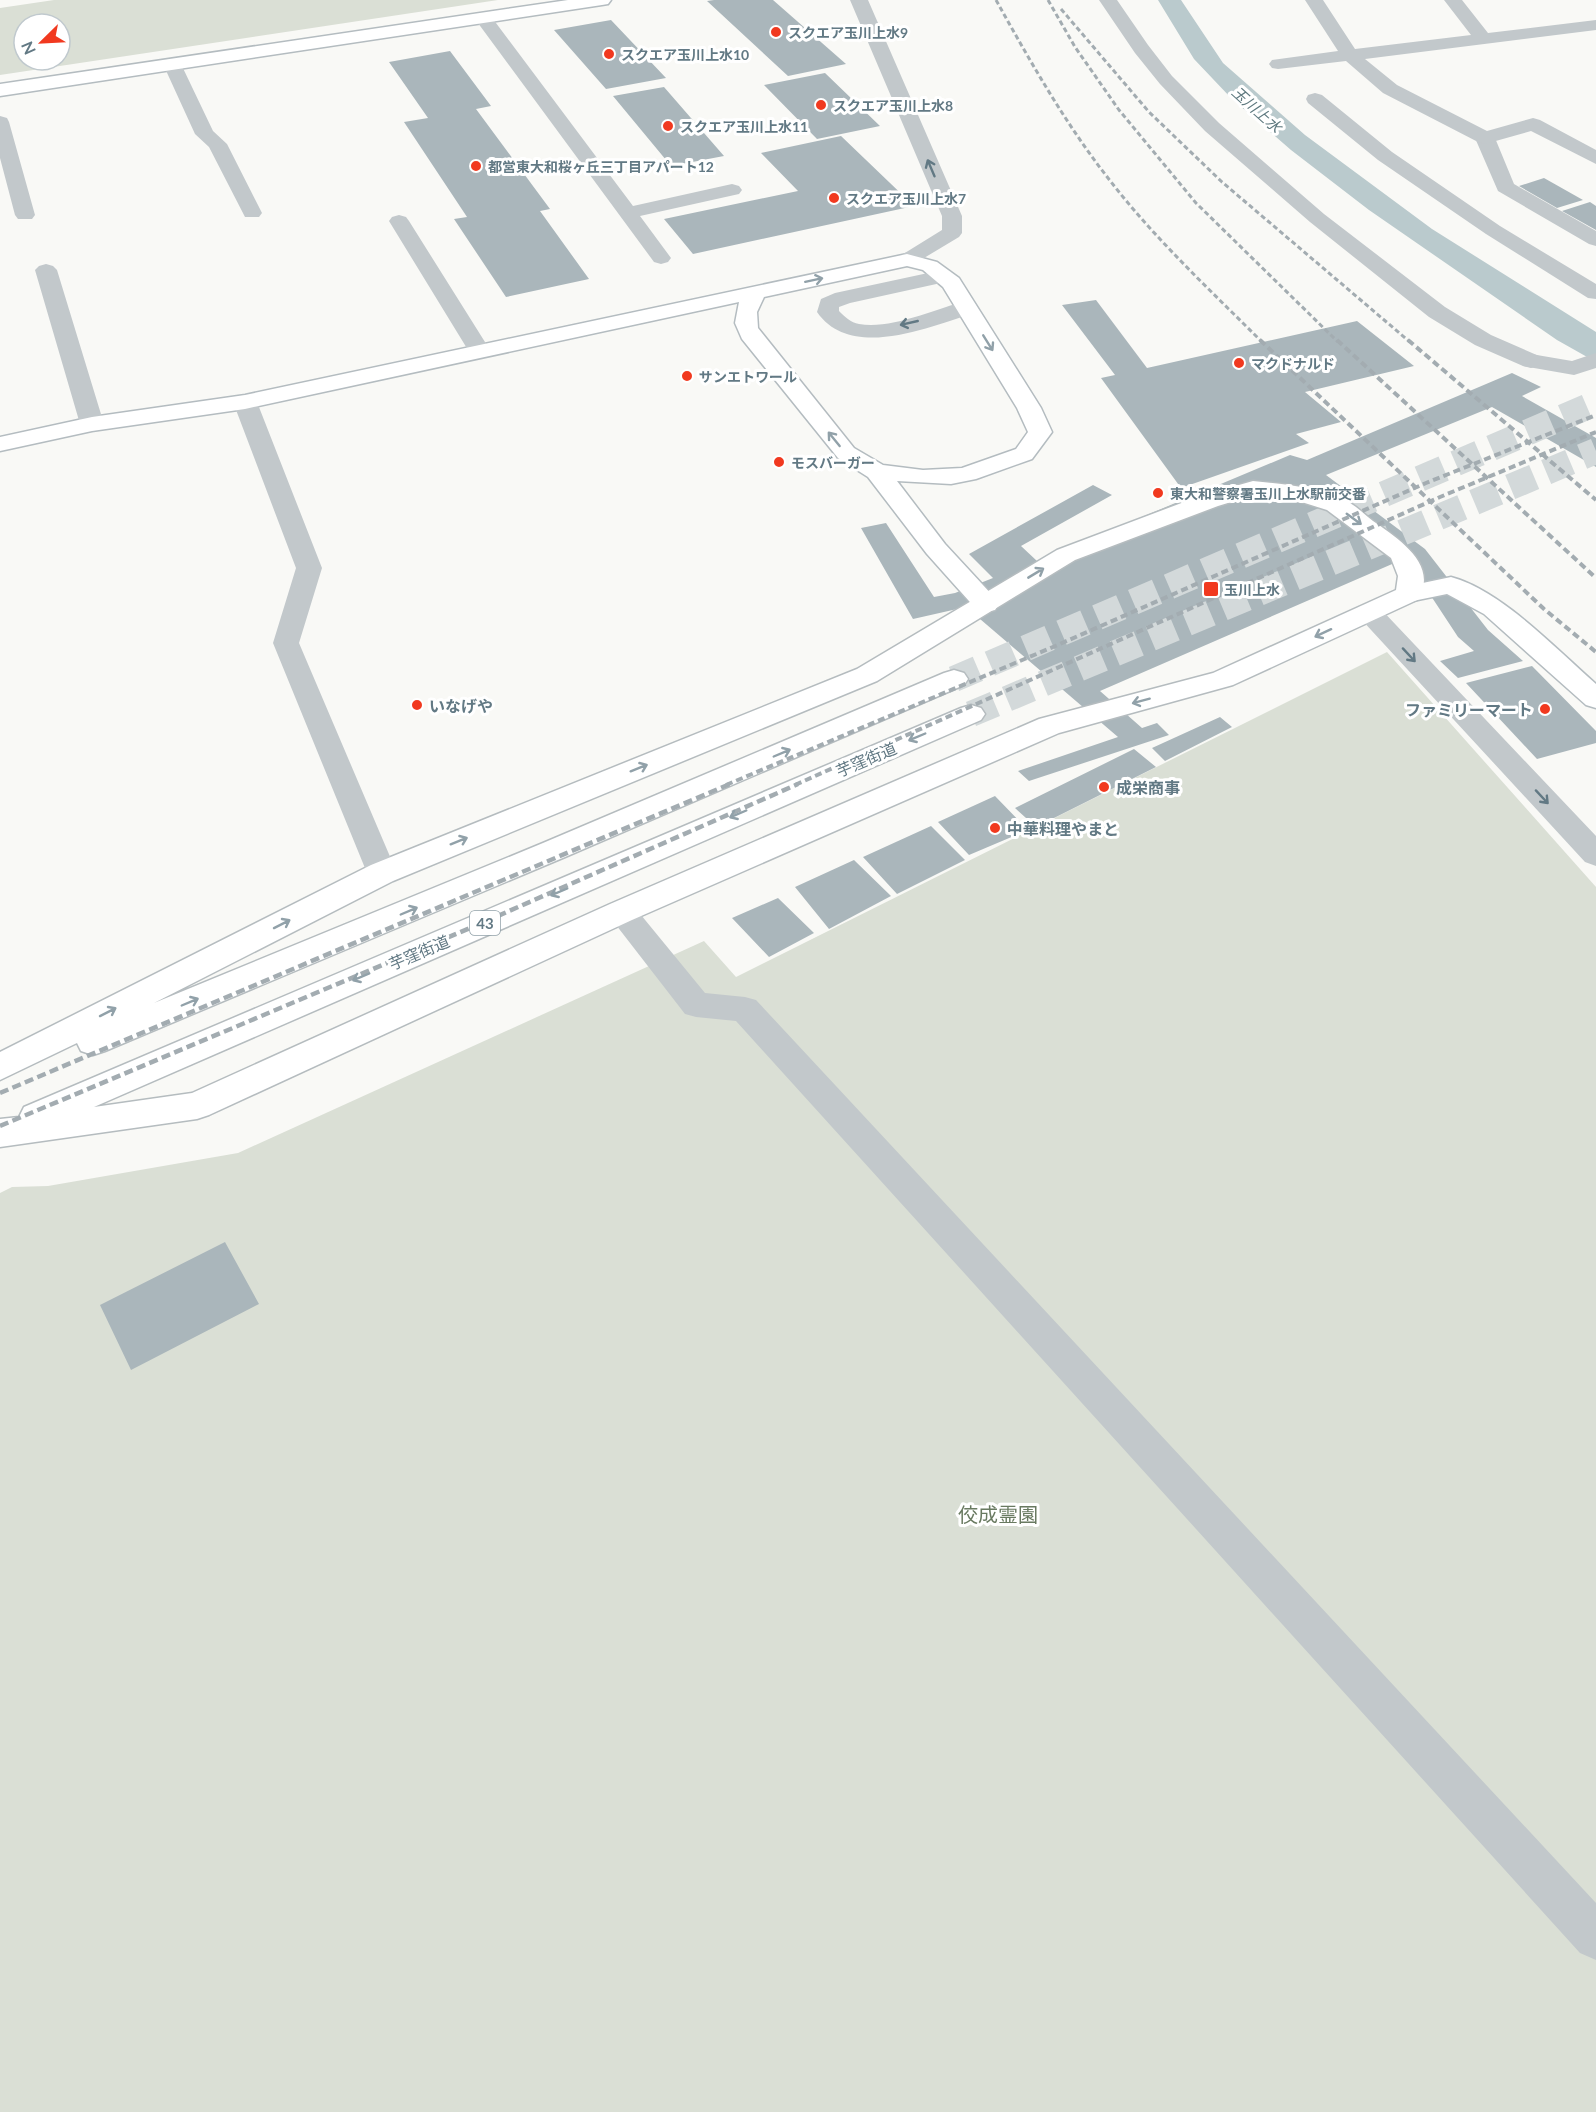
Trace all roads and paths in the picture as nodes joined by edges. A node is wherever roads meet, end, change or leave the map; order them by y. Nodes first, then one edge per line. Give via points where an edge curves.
1 (602, 0) edge
2 (859, 0) edge
3 (1108, 0) edge
4 (1314, 0) edge
5 (1453, 0) edge
6 (1582, 7) dead end
7 (484, 19) junction
8 (1596, 23) edge
9 (1483, 38) junction
10 (1348, 54) junction
11 (172, 64) junction
12 (1278, 64) dead end
13 (0, 90) edge
14 (1315, 99) dead end
15 (0, 122) edge
16 (1485, 138) junction
17 (1596, 158) edge
18 (732, 189) dead end
19 (252, 213) dead end
20 (627, 213) junction
21 (25, 215) dead end
22 (399, 221) dead end
23 (1596, 240) edge
24 (661, 258) dead end
25 (908, 260) junction
26 (46, 270) dead end
27 (942, 276) junction
28 (756, 292) junction
29 (1596, 293) edge
30 (678, 308) junction
31 (966, 308) junction
32 (747, 330) junction
33 (479, 350) junction
34 (1596, 360) edge
35 (245, 402) junction
36 (92, 424) junction
37 (0, 444) edge
38 (877, 472) junction
39 (951, 477) junction
40 (918, 524) junction
41 (1408, 594) junction
42 (986, 604) junction
43 (1369, 612) junction
44 (954, 679) tunnel mouth
45 (1596, 699) edge
46 (971, 714) tunnel mouth
47 (1596, 855) edge
48 (382, 873) junction
49 (621, 912) junction
50 (0, 1067) edge
51 (0, 1081) edge
52 (0, 1133) edge
53 (1596, 1937) edge

1 - 7 main road
25 -> 2 street via 952,233 952,216
3 - 34 street via 1166,80 1212,127 1317,218 1437,312 1484,340 1531,361 1574,368
4 - 10 street
5 - 9 street
6 - 8 street
7 - 11 main road
7 - 20 street
8 - 9 street
9 - 10 street
10 - 12 street
10 - 16 street via 1390,89
11 - 13 main road
11 - 19 street via 205,134 217,144
14 - 29 street via 1405,170
15 - 21 street
16 - 17 street via 1533,124
16 - 23 street via 1505,187
18 - 20 street
20 - 24 street
22 - 33 street
25 - 27 main road via 930,266
28 -> 25 main road
26 - 36 street
27 - 31 main road
31 -> 27 street via 880,330 858,331 840,325 828,312 829,304 843,298
28 - 30 main road
28 - 32 main road via 748,301
30 - 32 main road via 701,309
30 - 33 main road
31 -> 39 main road via 1040,432 1024,454
38 -> 32 main road via 846,453
33 - 35 main road
35 - 36 main road
35 - 48 street via 309,568 286,644
36 - 37 main road
38 - 39 main road
38 - 40 main road
39 - 40 main road via 918,504
40 - 42 main road
42 -> 41 main road via 1066,555 1253,488 1295,492 1336,505 1402,554 1411,576
41 - 43 main road
41 - 45 main road via 1451,585 1483,602
48 -> 42 main road via 867,675
43 -> 47 street
43 -> 49 main road via 1223,679 1049,726
51 -> 44 main road, 43
46 -> 52 main road, 芋窪街道 / 43
50 -> 48 main road
49 - 52 main road via 196,1106
49 - 53 street via 696,1005 745,1009

